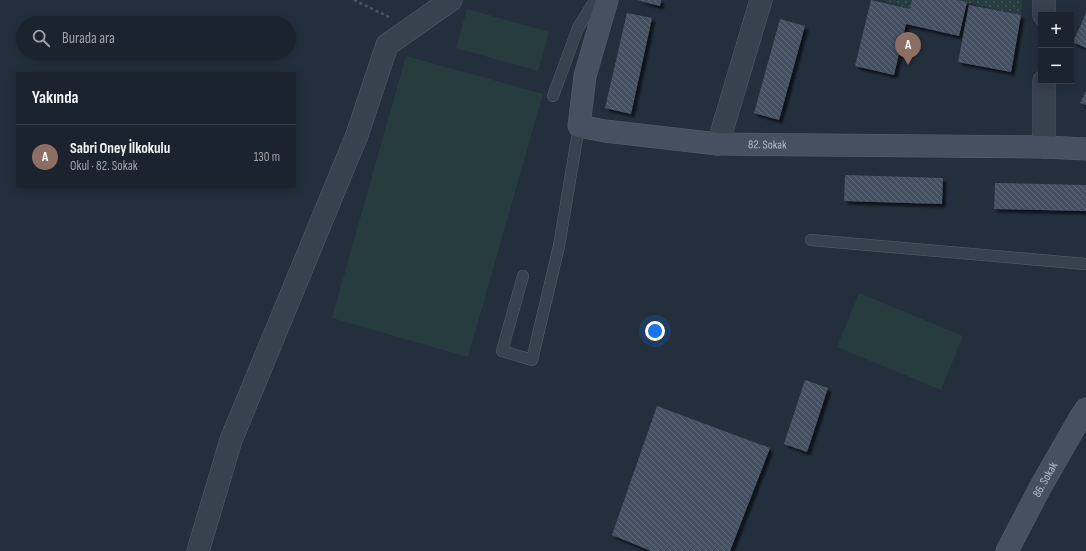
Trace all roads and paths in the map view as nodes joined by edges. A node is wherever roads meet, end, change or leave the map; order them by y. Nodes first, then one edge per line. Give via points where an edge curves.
1 (354, 0) edge
2 (451, 0) edge
3 (597, 0) edge
4 (607, 0) edge
5 (761, 0) edge
6 (1044, 0) edge
7 (1044, 12) edge
8 (406, 31) junction
9 (1044, 84) edge
10 (553, 96) dead end
11 (579, 126) junction
12 (718, 144) junction
13 (1044, 147) junction
14 (1086, 149) edge
15 (811, 240) dead end
16 (1086, 264) edge
17 (523, 276) dead end
18 (1086, 409) edge
19 (198, 551) edge
20 (1007, 551) edge

1 - 8 path via 396,20
2 - 8 street
3 - 10 lane via 578,28
4 - 11 street via 585,76
5 - 12 street
6 - 7 street
8 - 19 street via 387,45 357,134 231,440
9 - 13 street
11 - 12 street, 82. Sokak
11 - 17 lane via 559,246 532,360 502,351
12 - 13 street, 82. Sokak
13 - 14 street, 82. Sokak
15 - 16 lane
18 - 20 street, 86. Sokak

